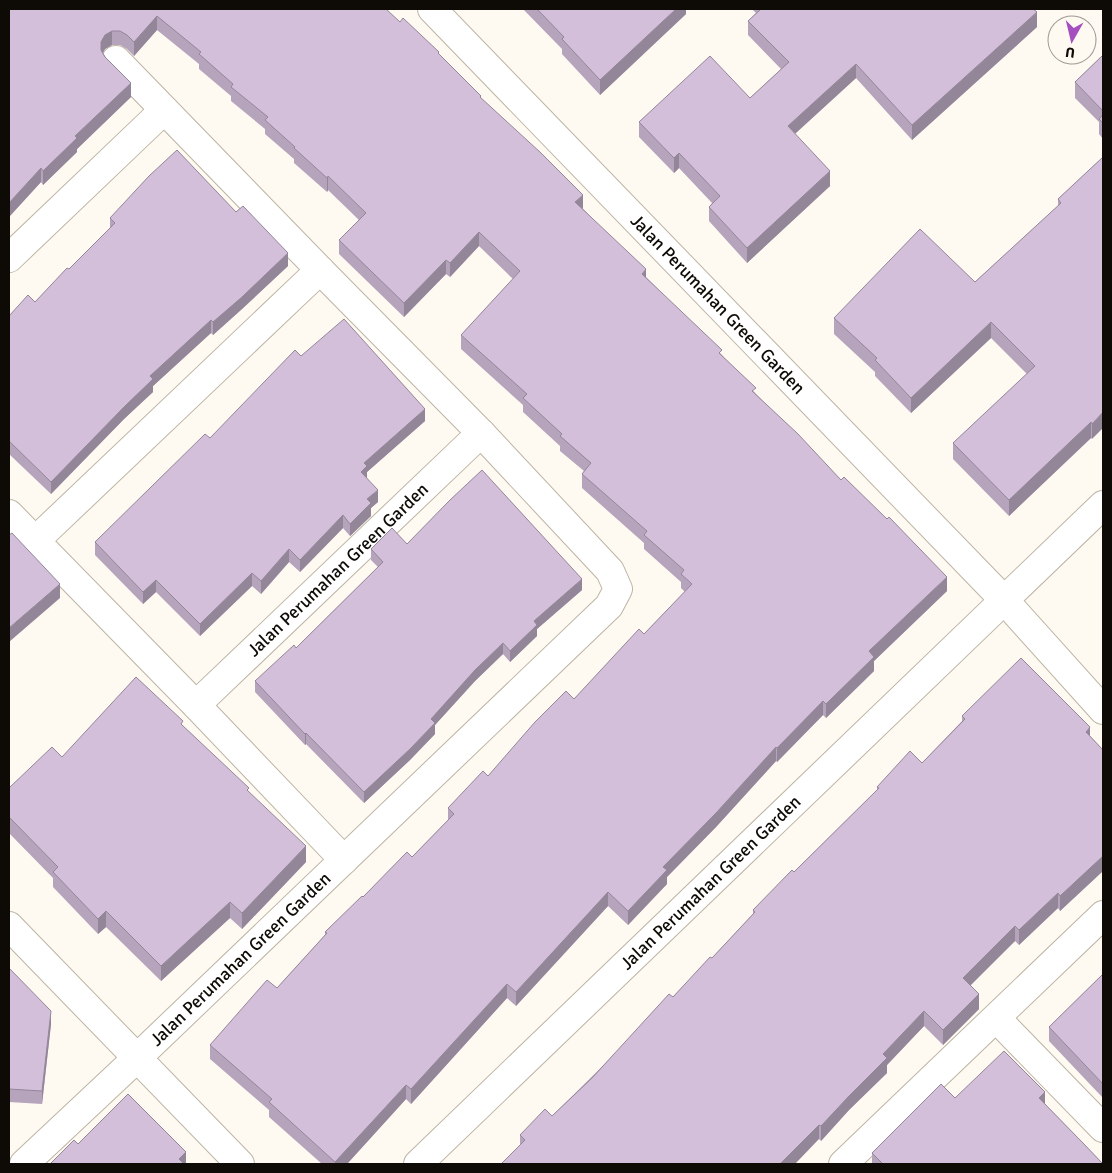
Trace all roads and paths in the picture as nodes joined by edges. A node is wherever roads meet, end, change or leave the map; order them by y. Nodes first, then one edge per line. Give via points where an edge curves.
1 (432, 9) edge
2 (116, 60) dead end
3 (164, 110) junction
4 (9, 258) edge
5 (320, 270) junction
6 (480, 433) junction
7 (1103, 505) edge
8 (9, 514) edge
9 (35, 541) junction
10 (1005, 601) junction
11 (196, 705) junction
12 (1103, 710) edge
13 (344, 860) junction
14 (1103, 916) edge
15 (9, 926) edge
16 (996, 1018) junction
17 (137, 1058) junction
18 (1103, 1128) edge
19 (24, 1164) edge
20 (240, 1164) edge
21 (418, 1164) edge
22 (843, 1164) edge

1 - 10 street, Jalan Perumahan Green Garden
2 - 3 street, Jalan Perumahan Green Garden
3 - 4 street
3 - 5 street, Jalan Perumahan Green Garden
5 - 6 street, Jalan Perumahan Green Garden
5 - 9 street
6 - 11 street, Jalan Perumahan Green Garden
6 - 13 street, Jalan Perumahan Green Garden via 610,571 618,588 609,606
7 - 10 street, Jalan Perumahan Green Garden
8 - 9 street, Jalan Perumahan Green Garden
9 - 11 street, Jalan Perumahan Green Garden
10 - 12 street, Jalan Perumahan Green Garden
10 - 21 street, Jalan Perumahan Green Garden
11 - 13 street, Jalan Perumahan Green Garden
13 - 17 street, Jalan Perumahan Green Garden
14 - 16 street
15 - 17 street, Jalan Perumahan Green Garden
16 - 18 street
16 - 22 street
17 - 19 street, Jalan Perumahan Green Garden
17 - 20 street, Jalan Perumahan Green Garden

